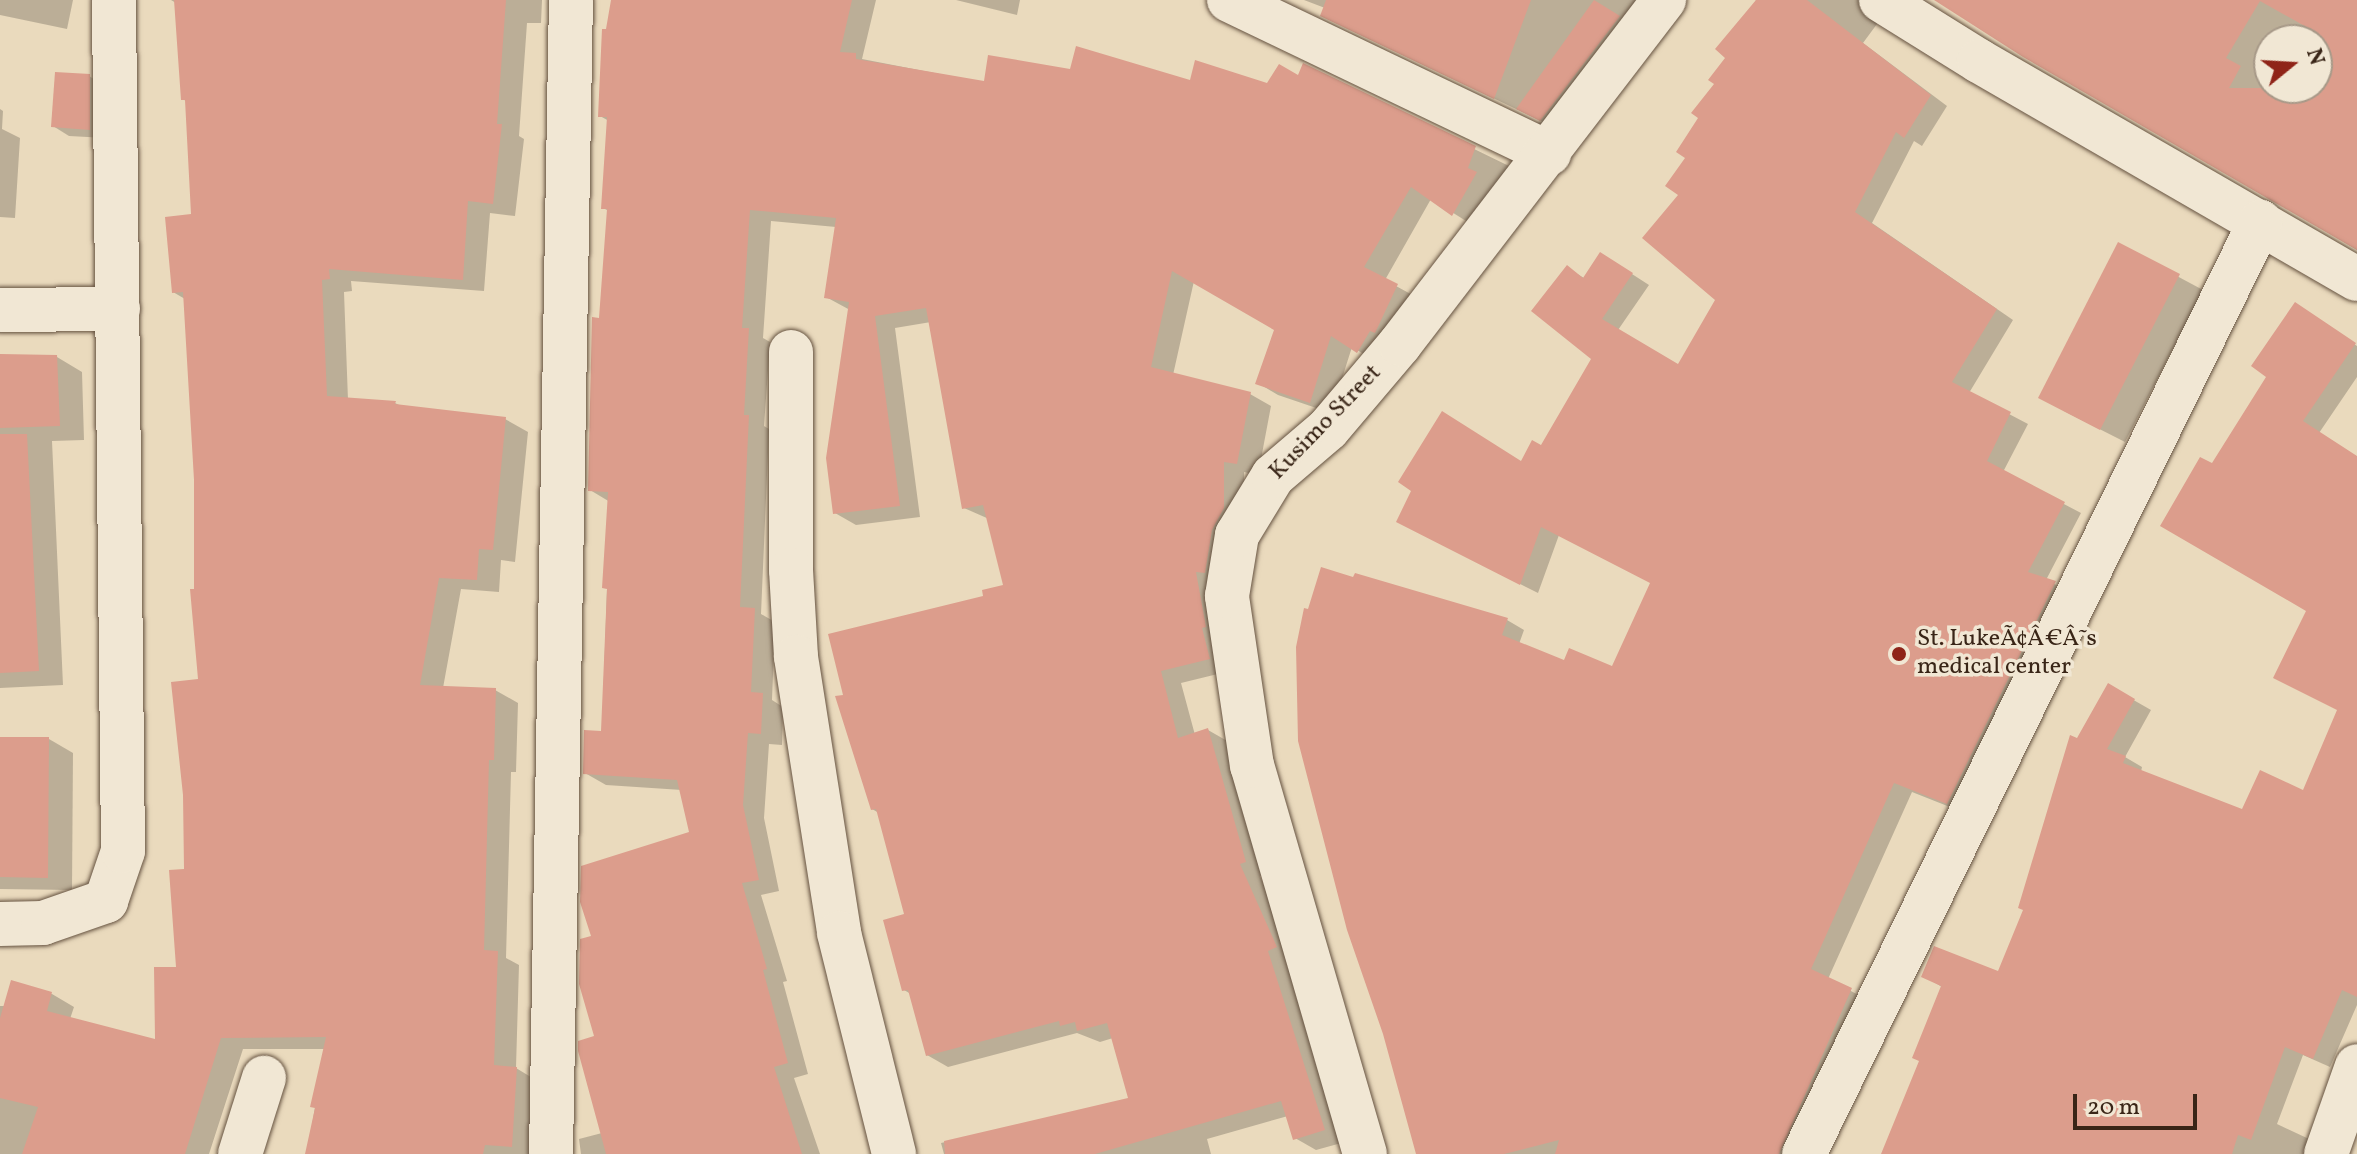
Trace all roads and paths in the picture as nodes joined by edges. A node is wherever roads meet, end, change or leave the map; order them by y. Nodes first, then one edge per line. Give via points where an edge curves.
1 (114, 0) edge
2 (571, 0) edge
3 (1229, 0) edge
4 (1664, 0) edge
5 (1881, 0) edge
6 (1549, 153) junction
7 (2260, 222) junction
8 (2357, 279) edge
9 (118, 309) junction
10 (0, 310) edge
11 (791, 352) dead end
12 (0, 924) edge
13 (2357, 1066) edge
14 (264, 1078) dead end
15 (240, 1154) edge
16 (551, 1154) edge
17 (894, 1154) edge
18 (1365, 1154) edge
19 (1804, 1154) edge
20 (2326, 1154) edge

1 - 9 street
2 - 16 street
3 - 6 street
4 - 6 street, Kusimo Street
5 - 7 street
6 - 18 street, Kusimo Street via 1328,429 1273,476 1237,535 1227,596 1252,766
7 - 8 street
7 - 19 street
9 - 10 street
9 - 12 street via 123,851 106,901 43,923
11 - 17 street via 796,657 839,933
13 - 20 street
14 - 15 street

